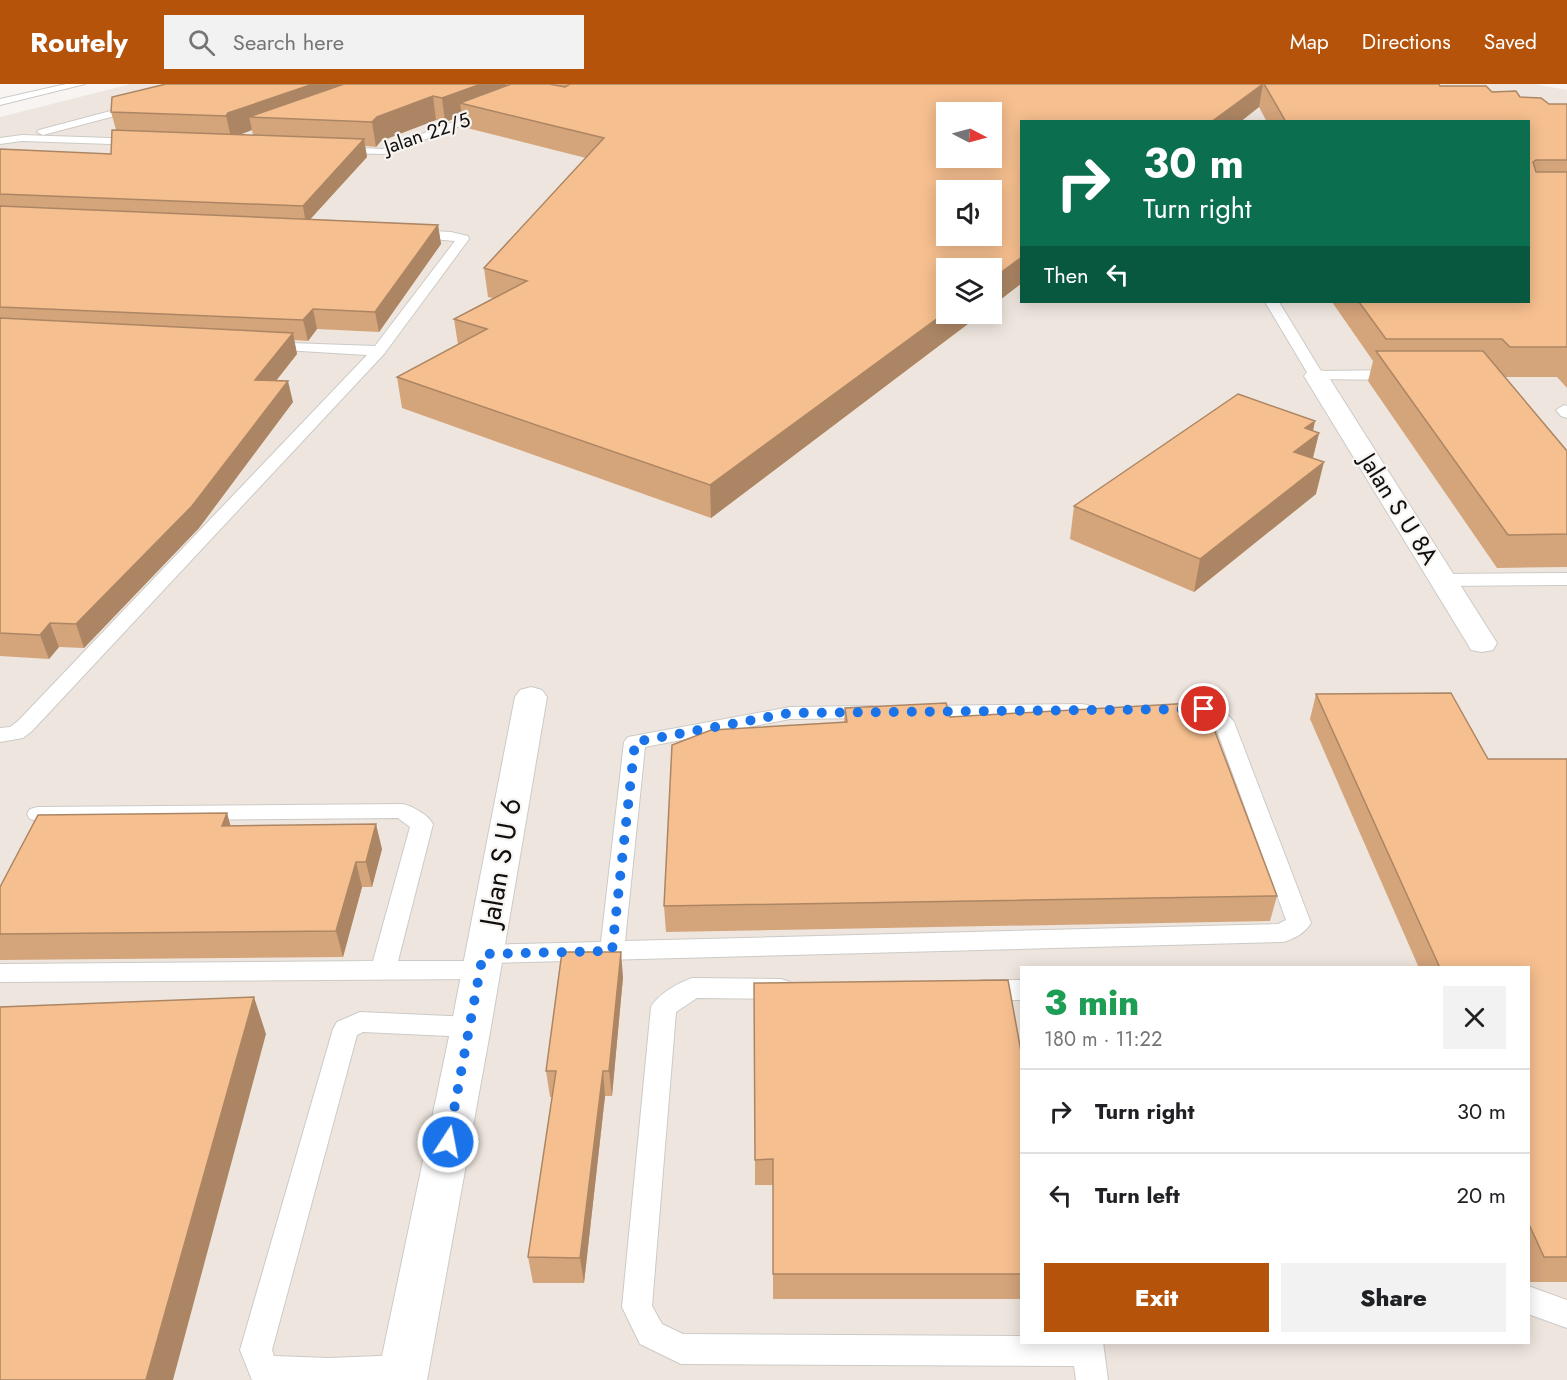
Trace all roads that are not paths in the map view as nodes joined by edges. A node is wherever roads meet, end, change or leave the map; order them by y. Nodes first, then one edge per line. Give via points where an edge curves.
1 (80, 84) edge
2 (0, 102) edge
3 (144, 105) edge
4 (504, 106) edge
5 (22, 138) junction
6 (0, 141) edge
7 (158, 143) edge
8 (327, 149) edge
9 (392, 233) edge
10 (1273, 303) edge
11 (256, 345) edge
12 (379, 351) junction
13 (1408, 375) edge
14 (1316, 376) junction
15 (1567, 579) edge
16 (1443, 580) junction
17 (1482, 643) dead end
18 (531, 697) dead end
19 (1098, 710) edge
20 (1157, 710) edge
21 (0, 735) edge
22 (38, 814) edge
23 (612, 951) junction
24 (482, 962) junction
25 (383, 971) junction
26 (0, 973) edge
27 (810, 989) edge
28 (963, 990) edge
29 (1020, 990) edge
30 (471, 1027) junction
31 (1530, 1301) edge
32 (1567, 1314) edge
33 (1089, 1358) edge
34 (403, 1375) edge

1 - 2 lane
3 - 5 lane
4 - 8 lane, Jalan 22/5 via 382,152
5 - 6 lane
5 - 7 lane
9 - 12 lane via 463,239
10 - 14 lane
11 - 12 lane
12 - 21 lane via 25,726 16,733
13 - 14 lane
14 - 16 street, Jalan S U 8A
15 - 16 lane
16 - 17 street, Jalan S U 8A
18 - 24 street, Jalan S U 6
19 - 23 lane via 790,713 635,742
20 - 23 lane via 1204,709 1224,722 1299,923 1284,933
22 - 25 lane via 403,811 422,824
23 - 24 lane
24 - 25 lane
24 - 30 street, Jalan S U 6
25 - 26 lane
27 - 33 lane via 692,988 664,1007 637,1307 651,1334 681,1349
28 - 29 lane
30 - 34 street, Jalan S U 6
30 - 34 lane via 360,1022 346,1029 256,1350 262,1370
31 - 32 lane

